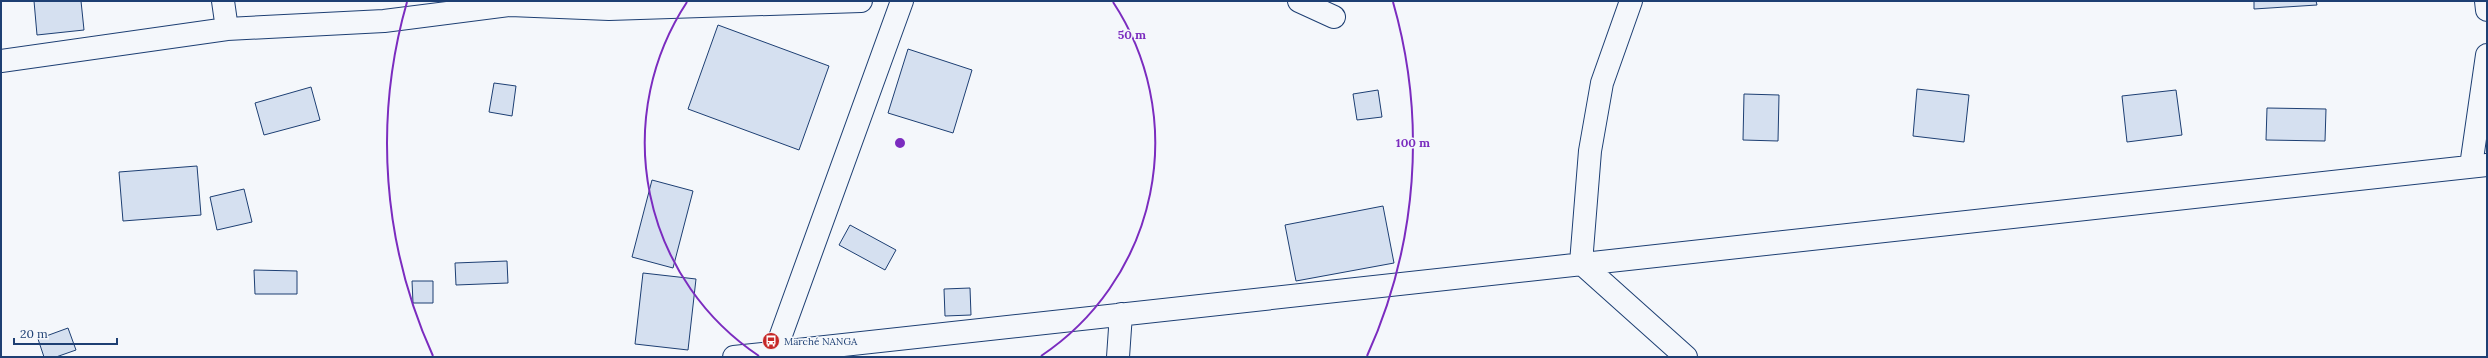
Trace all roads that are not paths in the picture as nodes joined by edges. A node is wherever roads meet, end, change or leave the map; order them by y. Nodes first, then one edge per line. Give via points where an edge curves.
1 (223, 1) edge
2 (861, 1) edge
3 (902, 1) edge
4 (1299, 1) edge
5 (1631, 1) edge
6 (2486, 1) edge
7 (510, 3) edge
8 (2487, 10) edge
9 (1334, 17) dead end
10 (227, 29) junction
11 (2487, 55) edge
12 (1, 61) edge
13 (2479, 166) edge
14 (1581, 263) junction
15 (1121, 314) junction
16 (774, 355) edge
17 (734, 357) edge
18 (1118, 357) edge
19 (1686, 357) edge

1 - 10 street
2 - 7 street via 609,9
3 - 16 street
4 - 9 street
5 - 14 street via 1602,83 1590,151
6 - 8 street
7 - 10 street via 384,21
10 - 12 street
11 - 13 street
13 - 14 street
14 - 15 street
14 - 19 street
15 - 16 street
15 - 18 street
16 - 17 street

